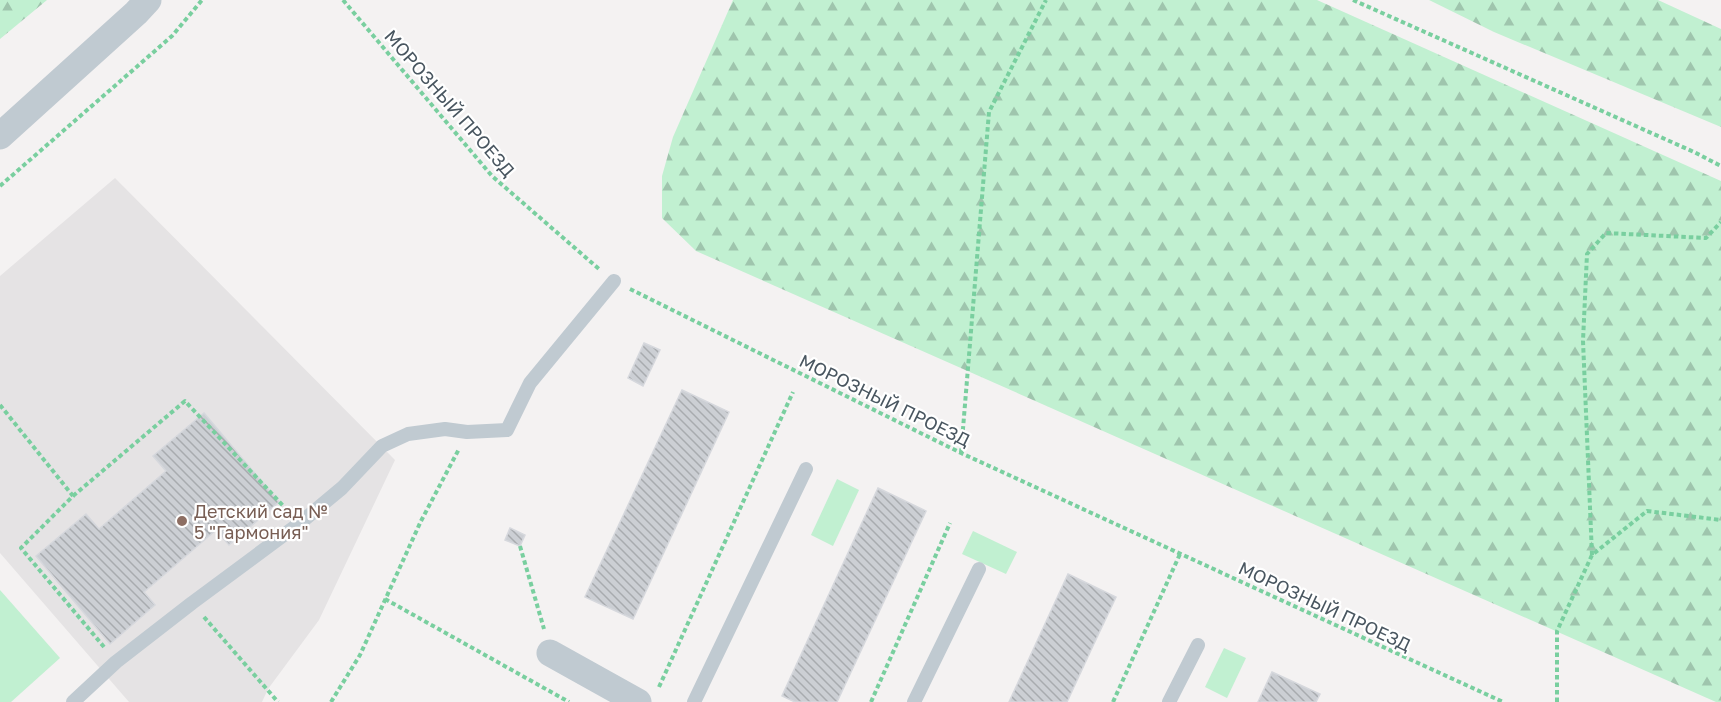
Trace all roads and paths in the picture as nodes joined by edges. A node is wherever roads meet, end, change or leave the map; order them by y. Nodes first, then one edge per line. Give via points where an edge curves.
1 (148, 0) edge
2 (202, 0) edge
3 (343, 0) edge
4 (1046, 0) edge
5 (1353, 0) edge
6 (0, 136) edge
7 (1721, 166) edge
8 (0, 186) edge
9 (1721, 222) edge
10 (614, 281) junction
11 (793, 392) dead end
12 (0, 405) edge
13 (467, 432) junction
14 (961, 453) junction
15 (806, 469) dead end
16 (73, 495) junction
17 (1721, 520) edge
18 (300, 523) junction
19 (950, 523) dead end
20 (520, 546) dead end
21 (1180, 554) junction
22 (1592, 555) junction
23 (979, 569) dead end
24 (385, 599) junction
25 (192, 603) junction
26 (1198, 645) dead end
27 (550, 653) joint
28 (117, 662) junction
29 (648, 697) edge
30 (568, 701) edge
31 (73, 702) edge
32 (278, 702) edge
33 (331, 702) edge
34 (560, 702) edge
35 (694, 702) edge
36 (871, 702) edge
37 (914, 702) edge
38 (1113, 702) edge
39 (1169, 702) edge
40 (1503, 702) edge
41 (1557, 702) edge

1 - 6 street
2 - 8 path via 172,36
3 - 10 path, МОРОЗНЫЙ ПРОЕЗД via 492,176
4 - 14 path via 989,112
5 - 7 path
9 - 22 path via 1706,238 1606,233 1587,254 1583,341
10 - 13 lane via 530,383 507,430
10 - 14 path, МОРОЗНЫЙ ПРОЕЗД
11 - 29 path
12 - 16 path
13 - 18 lane via 445,429 408,434 382,446 342,488
13 - 24 path
14 - 21 path, МОРОЗНЫЙ ПРОЕЗД
15 - 35 lane
16 - 18 path via 184,401
16 - 28 path via 21,548
17 - 22 path via 1647,511
18 - 25 lane
19 - 36 path
20 - 27 path
21 - 38 path
21 - 40 path, МОРОЗНЫЙ ПРОЕЗД
22 - 41 path via 1557,631
23 - 37 lane
24 - 30 path
24 - 33 path via 360,655
25 - 28 lane
25 - 32 path
26 - 39 lane
27 - 29 street
28 - 31 lane
30 - 34 path

